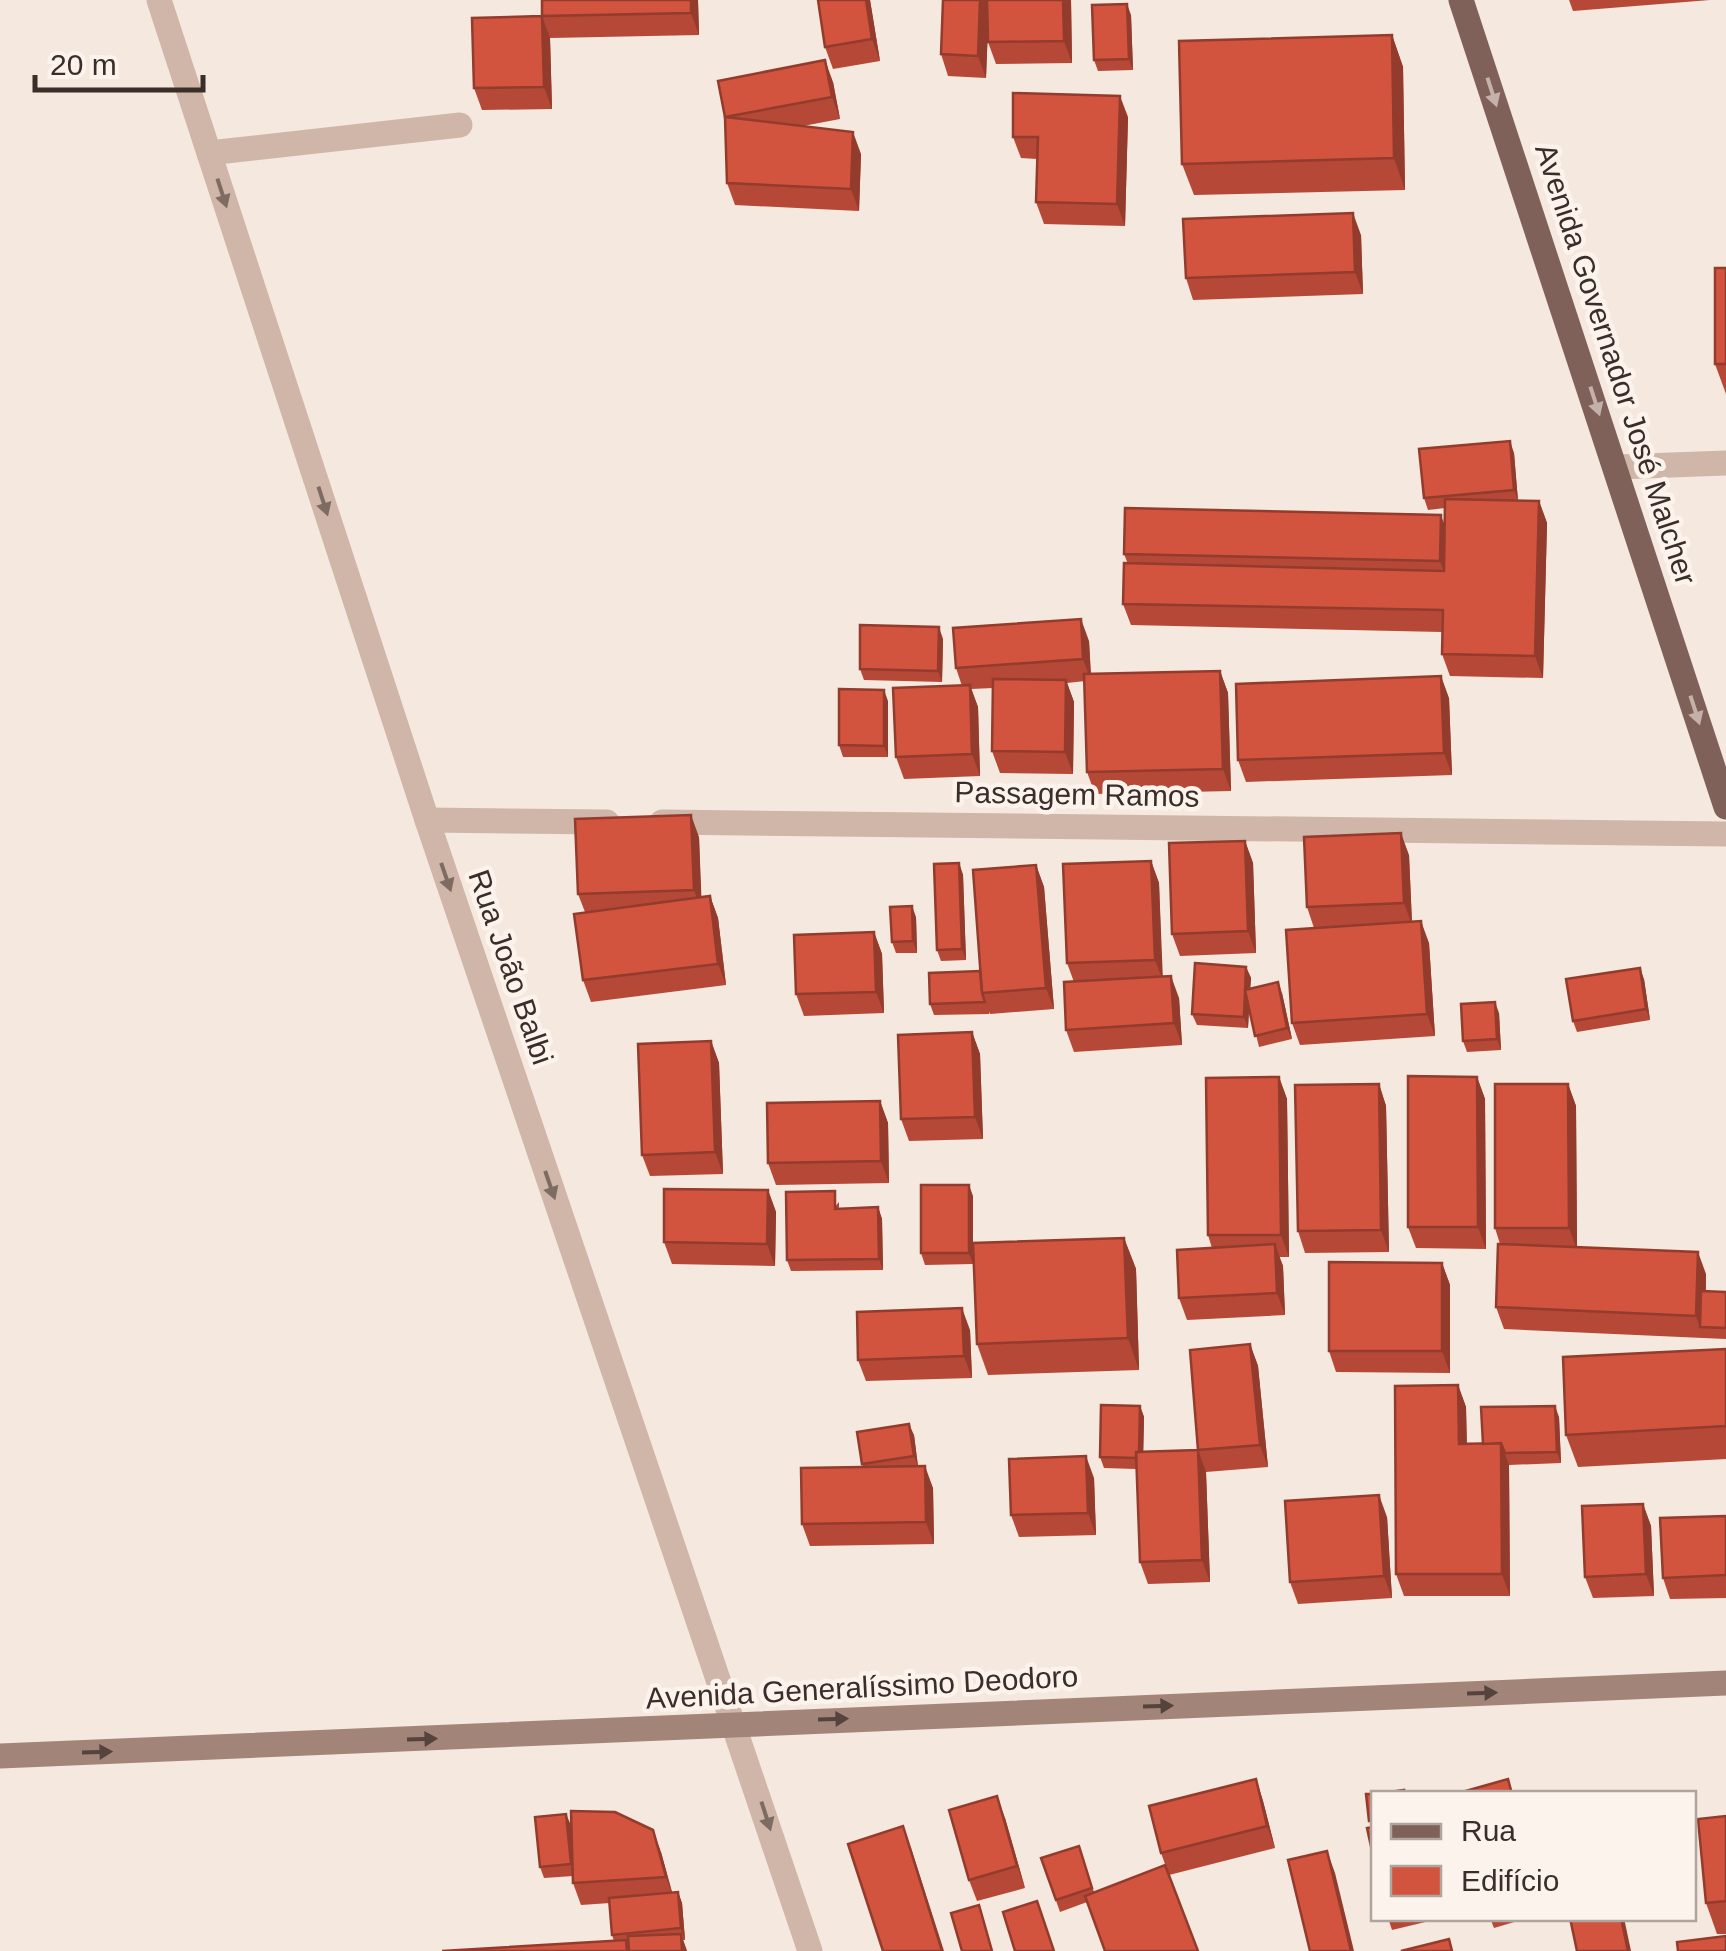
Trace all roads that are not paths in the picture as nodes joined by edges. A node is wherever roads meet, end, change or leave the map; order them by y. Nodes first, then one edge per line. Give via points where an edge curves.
1 (159, 0) edge
2 (1461, 0) edge
3 (460, 125) dead end
4 (209, 153) junction
5 (1726, 463) edge
6 (1617, 467) junction
7 (1726, 807) edge
8 (427, 820) junction
9 (1726, 834) edge
10 (1726, 1683) edge
11 (736, 1724) junction
12 (0, 1756) edge
13 (810, 1951) edge

1 - 4 street, Rua João Balbi
2 -> 6 main road, Avenida Governador José Malcher
3 - 4 street
4 -> 8 street, Rua João Balbi
5 - 6 street
6 -> 7 main road, Avenida Governador José Malcher
8 - 9 street, Passagem Ramos
8 -> 11 street, Rua João Balbi
11 -> 10 street, Avenida Generalíssimo Deodoro
12 -> 11 street, Avenida Generalíssimo Deodoro
11 -> 13 street, Rua João Balbi

